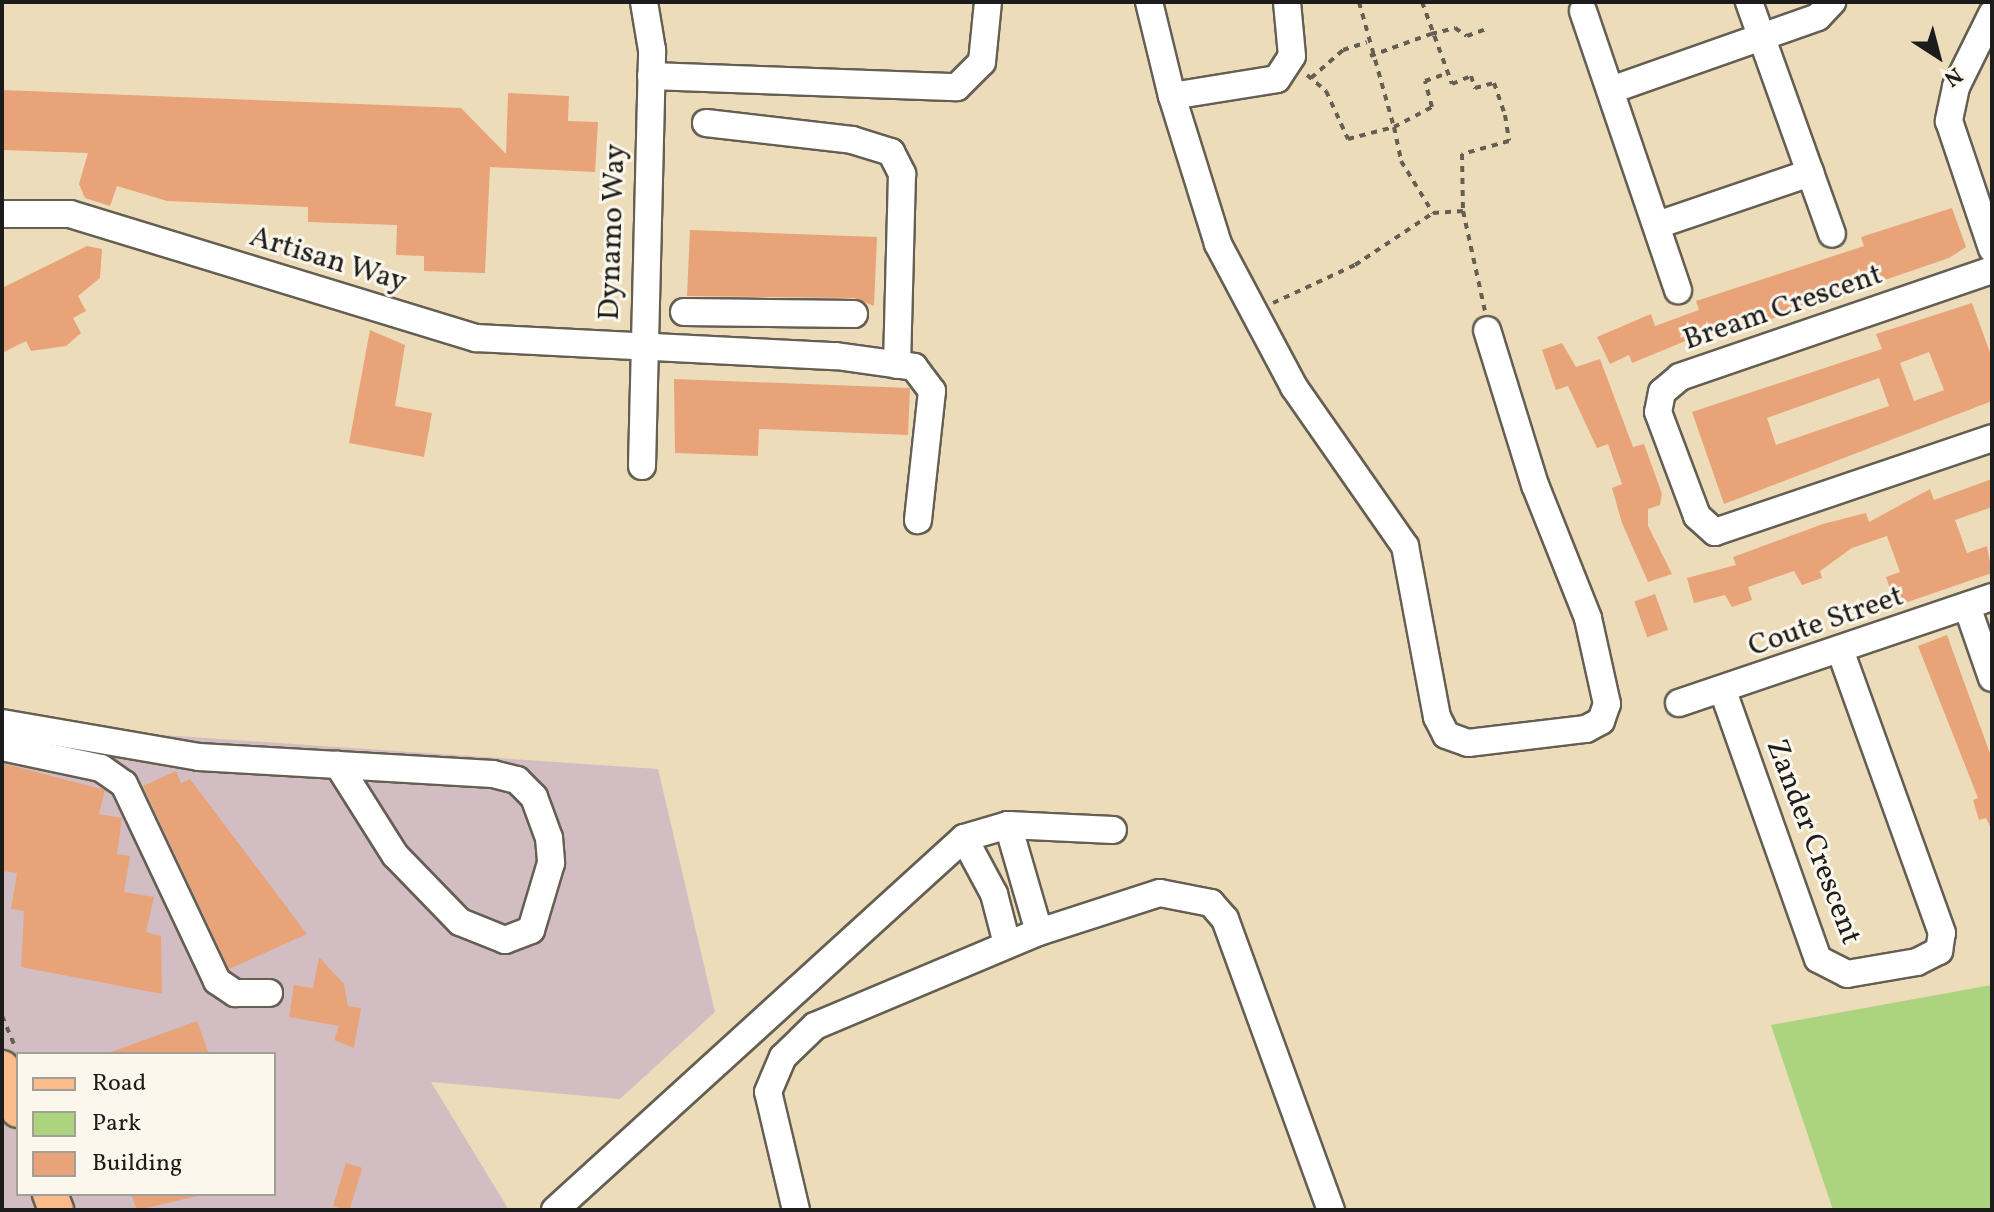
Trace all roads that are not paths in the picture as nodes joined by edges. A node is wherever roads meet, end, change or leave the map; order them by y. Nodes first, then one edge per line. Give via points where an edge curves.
1 (644, 2) edge
2 (988, 2) edge
3 (1149, 2) edge
4 (1287, 2) edge
5 (1749, 2) edge
6 (1832, 2) edge
7 (1583, 11) dead end
8 (1992, 14) edge
9 (1761, 38) junction
10 (651, 76) junction
11 (1611, 90) junction
12 (1172, 96) junction
13 (706, 123) dead end
14 (1810, 173) junction
15 (2, 214) edge
16 (1657, 225) junction
17 (1832, 234) dead end
18 (1992, 249) edge
19 (1992, 270) edge
20 (1678, 290) dead end
21 (684, 312) dead end
22 (720, 312) junction
23 (854, 314) dead end
24 (1487, 330) road end
25 (640, 346) junction
26 (719, 352) junction
27 (897, 365) junction
28 (1992, 438) edge
29 (642, 466) dead end
30 (918, 520) dead end
31 (1992, 597) edge
32 (1967, 606) junction
33 (1841, 653) junction
34 (1992, 678) edge
35 (1723, 691) junction
36 (1679, 703) dead end
37 (2, 723) edge
38 (2, 747) edge
39 (338, 765) junction
40 (1008, 825) junction
41 (1113, 830) dead end
42 (964, 838) junction
43 (1039, 932) junction
44 (1007, 944) junction
45 (269, 993) dead end
46 (2, 1068) edge
47 (16, 1105) edge
48 (555, 1210) edge
49 (796, 1210) edge
50 (1331, 1210) edge

1 - 10 street, Dynamo Way
2 - 10 street via 982,62 957,87
3 - 12 street
4 - 12 street via 1300,72 1262,86
5 - 9 street
6 - 9 street via 1818,17
7 - 11 street
8 - 18 street via 1956,87 1949,121
9 - 11 street
9 - 14 street
10 - 25 street, Dynamo Way
11 - 16 street
12 - 24 street via 1198,195 1294,387 1405,546 1437,717 1451,739 1468,743 1586,729 1601,721 1607,704 1588,618 1535,485
13 - 27 street via 852,140 891,152 902,174
14 - 16 street
14 - 17 street
15 - 25 street, Artisan Way via 70,214 476,338
16 - 20 street
19 - 28 street, Bream Crescent via 1680,377 1662,392 1658,412 1697,516 1715,532
21 - 22 street
22 - 23 street
22 - 26 street
25 - 26 street, Artisan Way
25 - 29 street, Dynamo Way
26 - 27 street, Artisan Way
27 - 30 street via 920,370 932,391
31 - 32 street, Coute Street
32 - 33 street, Coute Street
32 - 34 street
33 - 35 street, Coute Street
33 - 35 street, Zander Crescent via 1942,933 1939,951 1917,962 1847,974 1818,959
35 - 36 street, Coute Street
37 - 39 street via 199,757
38 - 45 street via 101,768 124,784 217,981 235,993
39 - 39 street via 493,774 523,784 540,812 551,863 531,930 505,940 460,922 395,855
40 - 41 street
40 - 42 street
40 - 43 street
42 - 44 street via 994,894
42 - 48 street
43 - 44 street
43 - 50 street via 1160,893 1211,903 1241,956
44 - 49 street via 861,1002 815,1026 783,1057 768,1092
46 - 47 main road

